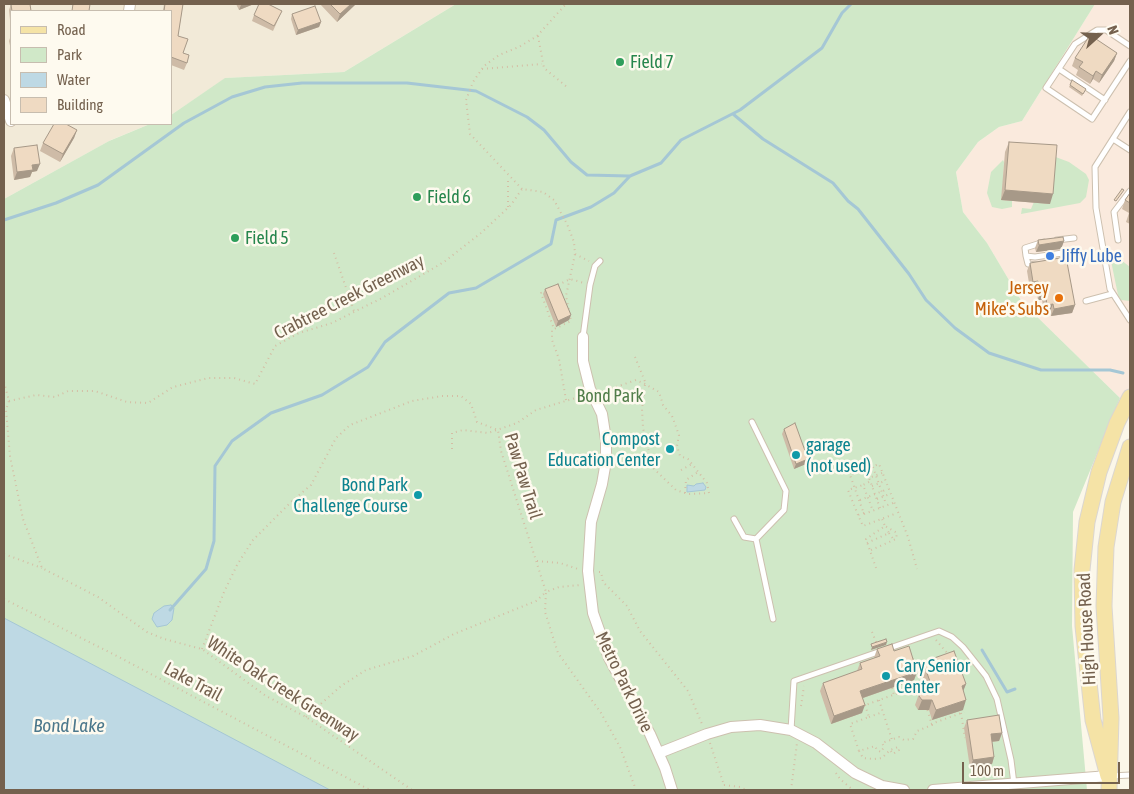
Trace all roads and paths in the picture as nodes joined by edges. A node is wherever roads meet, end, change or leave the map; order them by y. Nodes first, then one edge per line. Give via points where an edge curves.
1 (566, 4) edge
2 (538, 36) junction
3 (1130, 46) edge
4 (1130, 61) edge
5 (543, 64) junction
6 (482, 69) junction
7 (1059, 69) junction
8 (567, 87) dead end
9 (4, 100) edge
10 (1105, 100) junction
11 (1130, 112) edge
12 (10, 118) edge
13 (1113, 138) junction
14 (1130, 150) edge
15 (508, 177) junction
16 (522, 190) junction
17 (1130, 191) edge
18 (508, 208) junction
19 (1074, 238) dead end
20 (1118, 240) dead end
21 (1076, 251) dead end
22 (334, 253) dead end
23 (575, 254) junction
24 (1026, 256) junction
25 (1077, 258) dead end
26 (600, 261) dead end
27 (1053, 262) edge
28 (1044, 264) edge
29 (594, 266) junction
30 (570, 280) junction
31 (590, 285) junction
32 (558, 286) edge
33 (549, 289) edge
34 (561, 293) edge
35 (1112, 294) junction
36 (1086, 301) dead end
37 (354, 311) junction
38 (572, 317) junction
39 (1130, 320) edge
40 (554, 329) junction
41 (583, 337) joint
42 (635, 357) dead end
43 (4, 382) edge
44 (646, 384) junction
45 (594, 394) junction
46 (1130, 398) edge
47 (566, 400) junction
48 (9, 401) junction
49 (752, 422) dead end
50 (498, 430) junction
51 (1130, 447) edge
52 (452, 449) dead end
53 (692, 464) junction
54 (873, 467) junction
55 (866, 469) junction
56 (681, 470) dead end
57 (698, 472) junction
58 (882, 473) junction
59 (876, 475) junction
60 (869, 478) junction
61 (885, 481) junction
62 (870, 482) junction
63 (879, 483) junction
64 (863, 484) junction
65 (872, 486) junction
66 (854, 488) junction
67 (888, 489) junction
68 (882, 492) junction
69 (686, 493) junction
70 (875, 494) junction
71 (890, 494) junction
72 (883, 496) junction
73 (868, 498) junction
74 (876, 499) junction
75 (860, 501) junction
76 (893, 503) junction
77 (886, 505) junction
78 (880, 508) junction
79 (873, 511) junction
80 (864, 513) junction
81 (897, 513) junction
82 (858, 515) junction
83 (734, 519) dead end
84 (882, 519) junction
85 (885, 526) junction
86 (879, 530) junction
87 (885, 535) junction
88 (756, 539) junction
89 (875, 540) junction
90 (894, 540) junction
91 (889, 542) junction
92 (867, 543) junction
93 (884, 544) junction
94 (878, 547) junction
95 (870, 551) junction
96 (4, 554) edge
97 (537, 561) junction
98 (42, 568) junction
99 (876, 568) dead end
100 (916, 569) dead end
101 (583, 570) junction
102 (546, 592) junction
103 (4, 599) edge
104 (772, 619) dead end
105 (872, 632) dead end
106 (934, 638) dead end
107 (877, 644) edge
108 (910, 648) junction
109 (202, 649) junction
110 (914, 649) dead end
111 (904, 650) edge
112 (952, 659) edge
113 (805, 685) dead end
114 (892, 688) edge
115 (924, 689) junction
116 (894, 695) junction
117 (926, 695) edge
118 (878, 700) junction
119 (926, 702) edge
120 (865, 705) junction
121 (860, 707) edge
122 (801, 712) dead end
123 (882, 712) junction
124 (306, 717) junction
125 (869, 717) junction
126 (932, 724) junction
127 (791, 730) junction
128 (707, 734) junction
129 (966, 738) dead end
130 (797, 740) dead end
131 (892, 740) junction
132 (882, 743) junction
133 (875, 746) junction
134 (890, 750) dead end
135 (859, 752) junction
136 (660, 754) junction
137 (1130, 775) edge
138 (1108, 783) edge
139 (724, 784) junction
140 (1014, 784) junction
141 (370, 790) edge
142 (412, 790) edge
143 (636, 790) edge
144 (672, 790) edge
145 (723, 790) edge
146 (746, 790) edge
147 (790, 790) edge
148 (904, 790) edge
149 (933, 790) edge

1 - 2 path
2 - 5 path
2 - 6 path via 499,55
3 - 7 lane via 1106,30 1097,30 1082,38
4 - 10 lane
5 - 6 path
5 - 8 path
6 - 15 path via 468,95 466,118 470,134
7 - 10 lane
7 - 10 lane via 1046,88 1092,118
9 - 12 street
11 - 13 lane
13 - 14 lane
13 - 35 lane via 1096,167 1096,208
15 - 16 path
15 - 18 path
16 - 18 path, Crabtree Creek Greenway
16 - 23 path via 543,192 554,200 567,224
17 - 20 lane via 1114,212
18 - 37 path, Crabtree Creek Greenway via 444,262
19 - 24 lane via 1033,244 1025,248
21 - 24 lane
22 - 37 path
23 - 29 path
23 - 30 path
24 - 28 lane via 1032,266
25 - 27 lane
26 - 29 lane
29 - 31 lane
30 - 31 path
30 - 32 path
30 - 38 path via 566,296
31 - 41 lane
33 - 40 path via 541,293
34 - 38 path
35 - 36 lane
35 - 39 lane
37 - 48 path, Crabtree Creek Greenway via 275,346 255,384 234,378 208,378 173,387 148,403 126,402 95,391 68,391 55,397 36,395
38 - 40 path via 572,321
40 - 47 path via 552,340
41 - 45 street, Metro Park Drive via 583,361
42 - 44 path
43 - 48 path
44 - 45 path via 636,380
44 - 53 path via 659,392 679,435 677,446 680,456
44 - 69 path via 643,428 653,468 668,484
45 - 47 path
45 - 101 street, Metro Park Drive via 602,414 606,461
46 - 138 main road, High House Road via 1099,472 1087,522 1082,570 1083,626 1093,720
47 - 50 path via 536,410
48 - 98 path via 6,410 10,456 23,519
49 - 88 lane via 786,491 784,510
50 - 52 path via 452,433
50 - 97 path, Paw Paw Trail via 500,451
50 - 109 path, Paw Paw Trail via 477,422 471,404 461,396 412,401 350,425 336,438 311,485 253,540 224,592
51 - 138 main road, High House Road via 1113,502 1106,547 1104,606 1111,718
53 - 56 path
53 - 57 path
54 - 55 path
54 - 58 path via 879,464
54 - 59 path
55 - 60 path
55 - 66 path via 850,474
57 - 69 path via 686,480
57 - 69 path via 707,483 709,493
58 - 59 path
58 - 61 path
59 - 60 path
59 - 63 path
60 - 62 path
61 - 63 path
61 - 67 path
62 - 64 path
62 - 65 path
63 - 65 path
63 - 68 path
64 - 66 path
64 - 73 path
65 - 70 path
66 - 75 path
66 - 82 path via 848,490
67 - 68 path
67 - 71 path
68 - 70 path
68 - 72 path
70 - 73 path
70 - 74 path
71 - 72 path
71 - 76 path
72 - 74 path
72 - 77 path
73 - 75 path
73 - 79 path
74 - 78 path
75 - 80 path
76 - 77 path
76 - 81 path
77 - 78 path
78 - 79 path
79 - 80 path
80 - 82 path
81 - 84 path
81 - 100 path via 908,537
82 - 84 path via 863,526
83 - 88 lane via 744,538
84 - 85 path
85 - 86 path
85 - 87 path
85 - 90 path via 897,533
86 - 87 path
86 - 92 path via 866,539
87 - 89 path
87 - 90 path
87 - 91 path
87 - 93 path
88 - 104 lane
89 - 92 path
89 - 94 path
90 - 91 path
91 - 93 path
92 - 95 path
93 - 94 path
94 - 95 path
95 - 99 path
96 - 98 path, White Oak Creek Greenway
97 - 101 path
97 - 102 path, Paw Paw Trail
98 - 109 path, White Oak Creek Greenway via 98,597 147,632
101 - 102 path via 580,585
101 - 128 path via 601,572 603,582 627,606 640,631 688,691
101 - 136 street, Metro Park Drive via 599,635
102 - 124 path via 536,601 454,634 413,656 366,670 341,686
102 - 143 path, Paw Paw Trail via 545,612 558,652 606,722 620,747
103 - 141 path, Lake Trail via 115,654
105 - 107 path
106 - 112 path
108 - 110 path
108 - 111 path
108 - 115 path
109 - 124 path, White Oak Creek Greenway via 266,696
113 - 122 path
114 - 116 path
115 - 116 path via 911,694 910,689
115 - 117 path
116 - 118 path
118 - 120 path
118 - 123 path
119 - 126 path
120 - 121 path
120 - 125 path
123 - 125 path
123 - 131 path
124 - 142 path, White Oak Creek Greenway
125 - 135 path via 850,724
126 - 129 path via 963,712
126 - 131 path via 916,731 913,740 900,737
127 - 128 street via 760,725 731,727
127 - 140 lane via 794,681 939,631 963,647 986,676 997,699
127 - 148 street via 816,743 855,773 882,786
128 - 136 street
128 - 139 path
130 - 147 path
131 - 132 path
132 - 133 path
132 - 133 path via 881,752
133 - 135 path
134 - 135 path via 882,758 874,759 863,758
136 - 144 street, Metro Park Drive
137 - 138 lane
138 - 140 street
139 - 145 path
139 - 146 path
140 - 149 street

